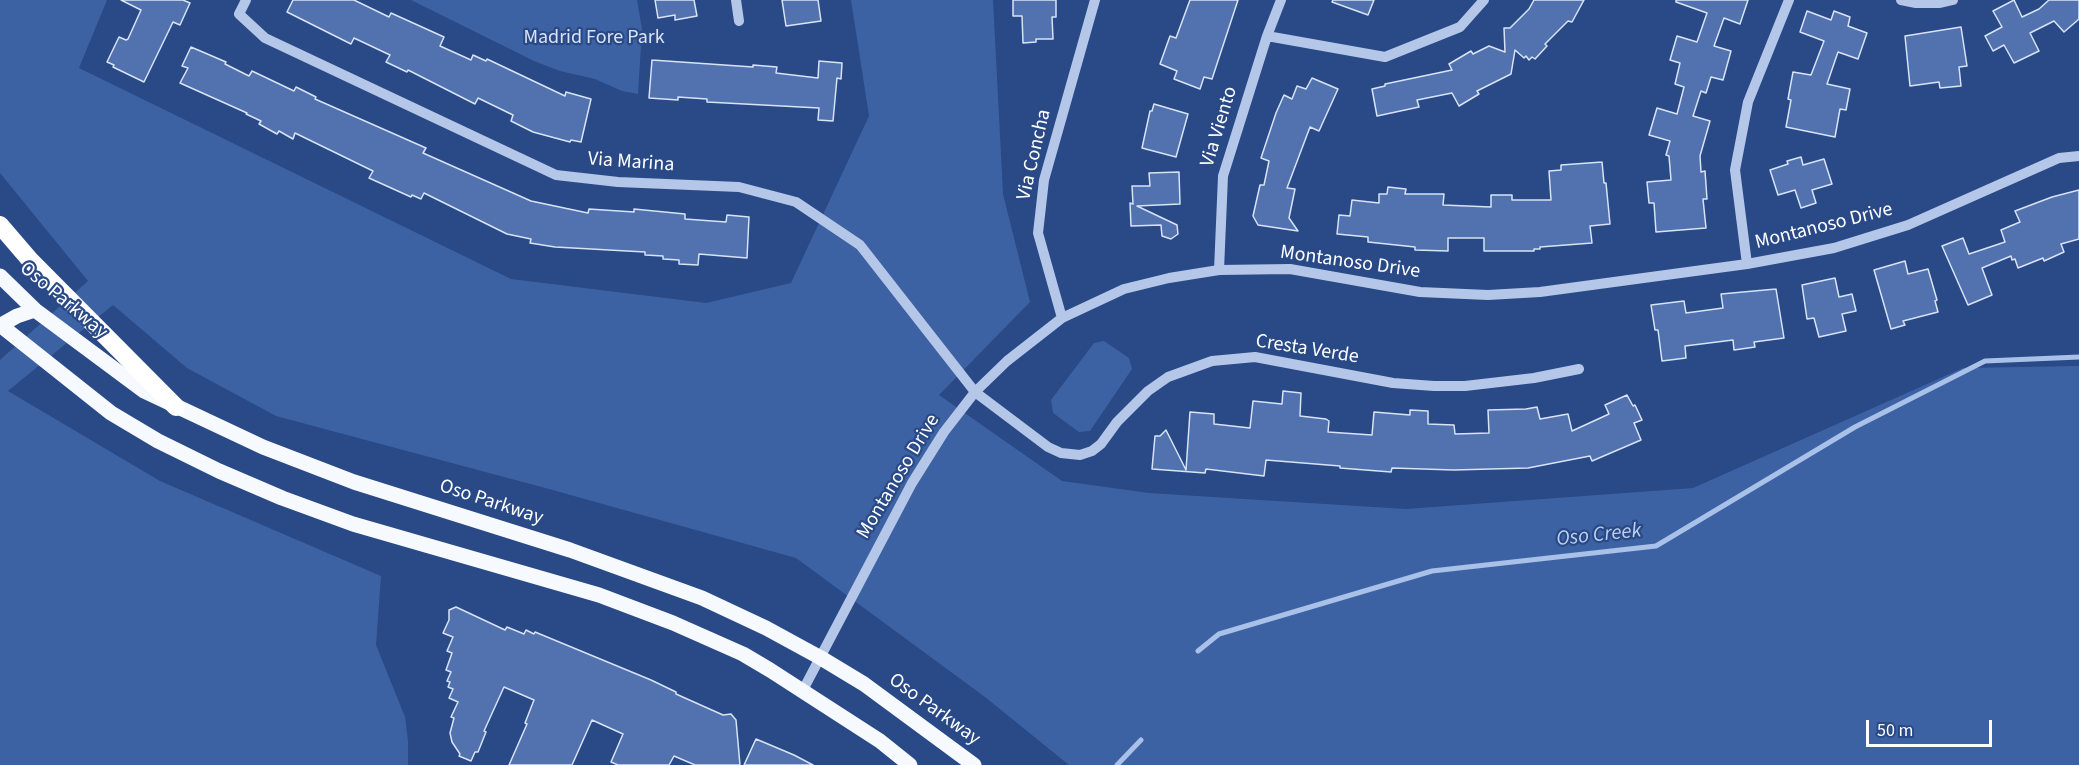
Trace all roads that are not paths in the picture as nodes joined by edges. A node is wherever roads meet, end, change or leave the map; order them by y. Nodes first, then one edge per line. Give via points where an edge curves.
1 (246, 0) edge
2 (736, 0) edge
3 (1095, 0) edge
4 (1281, 0) edge
5 (1484, 0) edge
6 (1789, 0) edge
7 (1901, 0) edge
8 (1953, 0) edge
9 (739, 21) dead end
10 (1267, 36) junction
11 (2079, 156) edge
12 (0, 225) edge
13 (1747, 264) junction
14 (1219, 270) junction
15 (0, 276) edge
16 (35, 310) junction
17 (1062, 318) junction
18 (1, 325) edge
19 (1579, 369) dead end
20 (975, 392) junction
21 (176, 407) junction
22 (821, 658) junction
23 (803, 690) junction
24 (910, 765) edge
25 (974, 765) edge

1 - 20 street, Via Marina via 239,14 265,38 556,174 618,182 739,187 796,202 860,245
2 - 9 street
3 - 17 street, Via Concha via 1044,180 1038,233
4 - 10 street, Via Viento
5 - 10 street via 1460,27 1385,57
6 - 13 street via 1748,102 1735,170
7 - 8 street
10 - 14 street, Via Viento via 1223,176
11 - 13 street, Montanoso Drive via 2059,158 1908,225 1834,248
12 - 21 highway
13 - 14 street, Montanoso Drive via 1540,292 1488,295 1420,292 1290,269
14 - 17 street, Montanoso Drive via 1124,289
15 - 16 main road, Oso Parkway
16 - 18 main road
16 - 21 main road, Oso Parkway via 144,391
17 - 20 street, Montanoso Drive
18 - 23 main road via 111,413 219,471 353,524 599,596 673,623 743,654
19 - 20 street, Cresta Verde via 1534,378 1434,386 1393,383 1255,357 1212,361 1168,377 1148,391 1101,444 1080,455 1048,447
20 - 22 street, Montanoso Drive via 912,483
21 - 22 main road, Oso Parkway via 262,447 354,482 570,550 702,598
22 - 23 street, Montanoso Drive
22 - 25 main road, Oso Parkway via 864,684
23 - 24 main road

